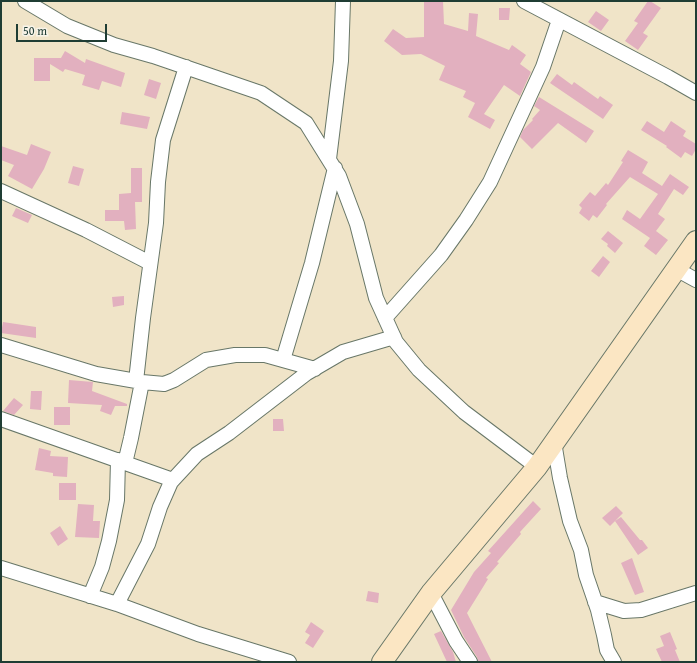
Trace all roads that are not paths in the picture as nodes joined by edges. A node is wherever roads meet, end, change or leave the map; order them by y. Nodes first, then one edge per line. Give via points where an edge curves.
1 (26, 1) edge
2 (343, 1) edge
3 (524, 1) edge
4 (559, 20) junction
5 (186, 67) junction
6 (696, 93) edge
7 (332, 163) junction
8 (1, 191) edge
9 (696, 241) edge
10 (150, 263) junction
11 (676, 269) junction
12 (696, 280) edge
13 (385, 318) junction
14 (394, 337) junction
15 (1, 345) edge
16 (283, 360) junction
17 (315, 369) junction
18 (139, 382) junction
19 (1, 419) edge
20 (554, 442) junction
21 (122, 462) junction
22 (536, 467) junction
23 (174, 480) junction
24 (1, 568) edge
25 (431, 593) junction
26 (696, 593) edge
27 (90, 596) junction
28 (595, 602) junction
29 (116, 604) junction
30 (289, 662) edge
31 (382, 662) edge
32 (470, 662) edge
33 (614, 662) edge

1 - 5 street via 73,29 114,45
2 - 7 street via 342,61
3 - 4 street
4 - 6 street
4 - 13 street via 543,67 490,182 441,255
5 - 7 street via 261,93 306,123
5 - 10 street via 163,140
7 - 13 street via 357,224 376,298
7 - 16 street via 310,271
8 - 10 street
9 - 11 street
10 - 18 street
11 - 12 street
11 - 20 street
13 - 14 street
14 - 17 street via 343,352
14 - 22 street via 425,376 464,412
15 - 18 street via 96,374
16 - 17 street
16 - 18 street via 265,355 235,354 206,360 164,384
17 - 23 street via 197,454
18 - 21 street via 131,438
19 - 21 street
20 - 22 street
20 - 28 street via 570,521
21 - 23 street
21 - 27 street via 109,541
22 - 25 street
23 - 29 street via 160,507 148,544
24 - 27 street
25 - 31 street
25 - 32 street
26 - 28 street via 641,610 624,611
27 - 29 street
28 - 33 street via 607,650
29 - 30 street via 198,634

